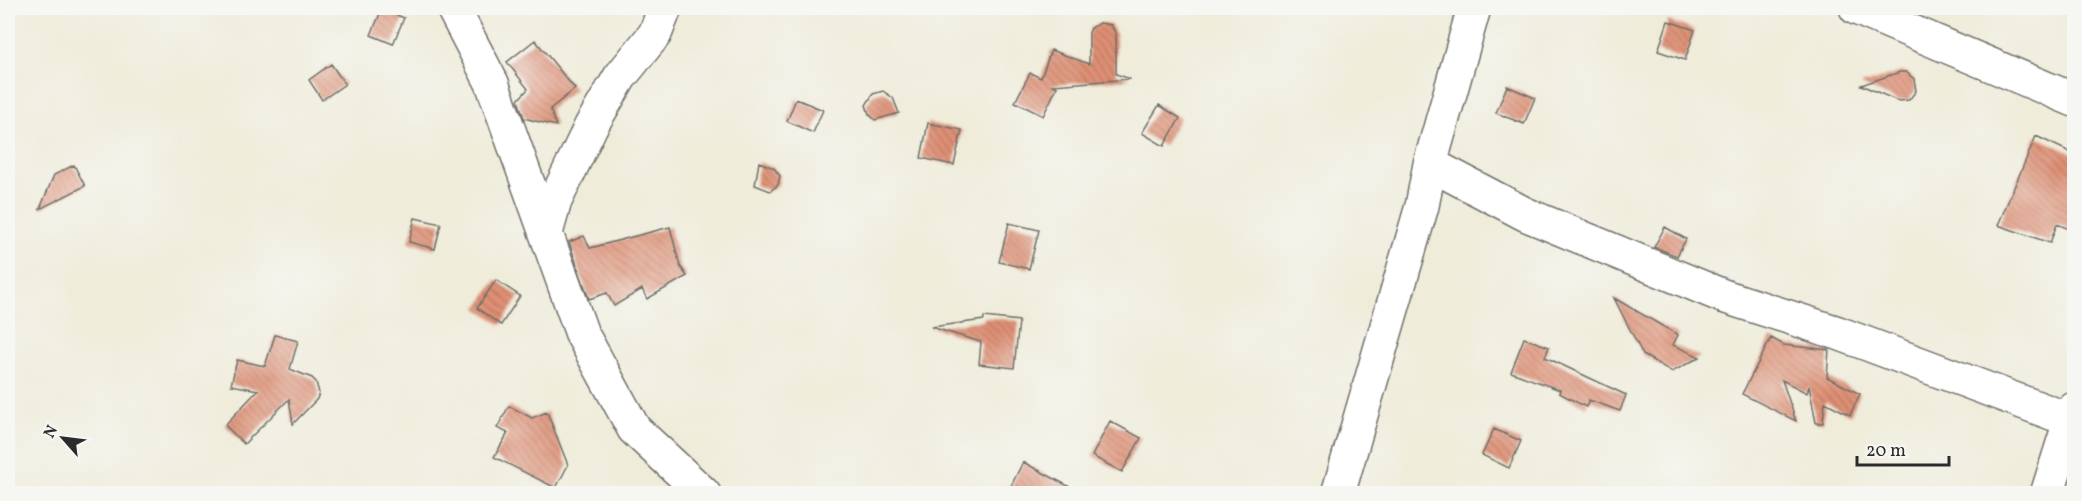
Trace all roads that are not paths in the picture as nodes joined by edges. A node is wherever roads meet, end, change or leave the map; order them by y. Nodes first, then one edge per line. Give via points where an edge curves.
1 (453, 8) edge
2 (665, 8) edge
3 (1474, 8) edge
4 (1856, 8) edge
5 (2074, 100) edge
6 (1430, 164) junction
7 (546, 233) junction
8 (2072, 415) edge
9 (704, 494) edge
10 (1338, 494) edge
11 (2047, 494) edge

1 - 7 street via 492,83
2 - 7 street via 655,34 620,76 591,126 555,201
3 - 6 street
4 - 5 street
6 - 8 street via 1524,214 1723,296
6 - 10 street via 1422,206
7 - 9 street via 582,334 634,429
8 - 11 street

